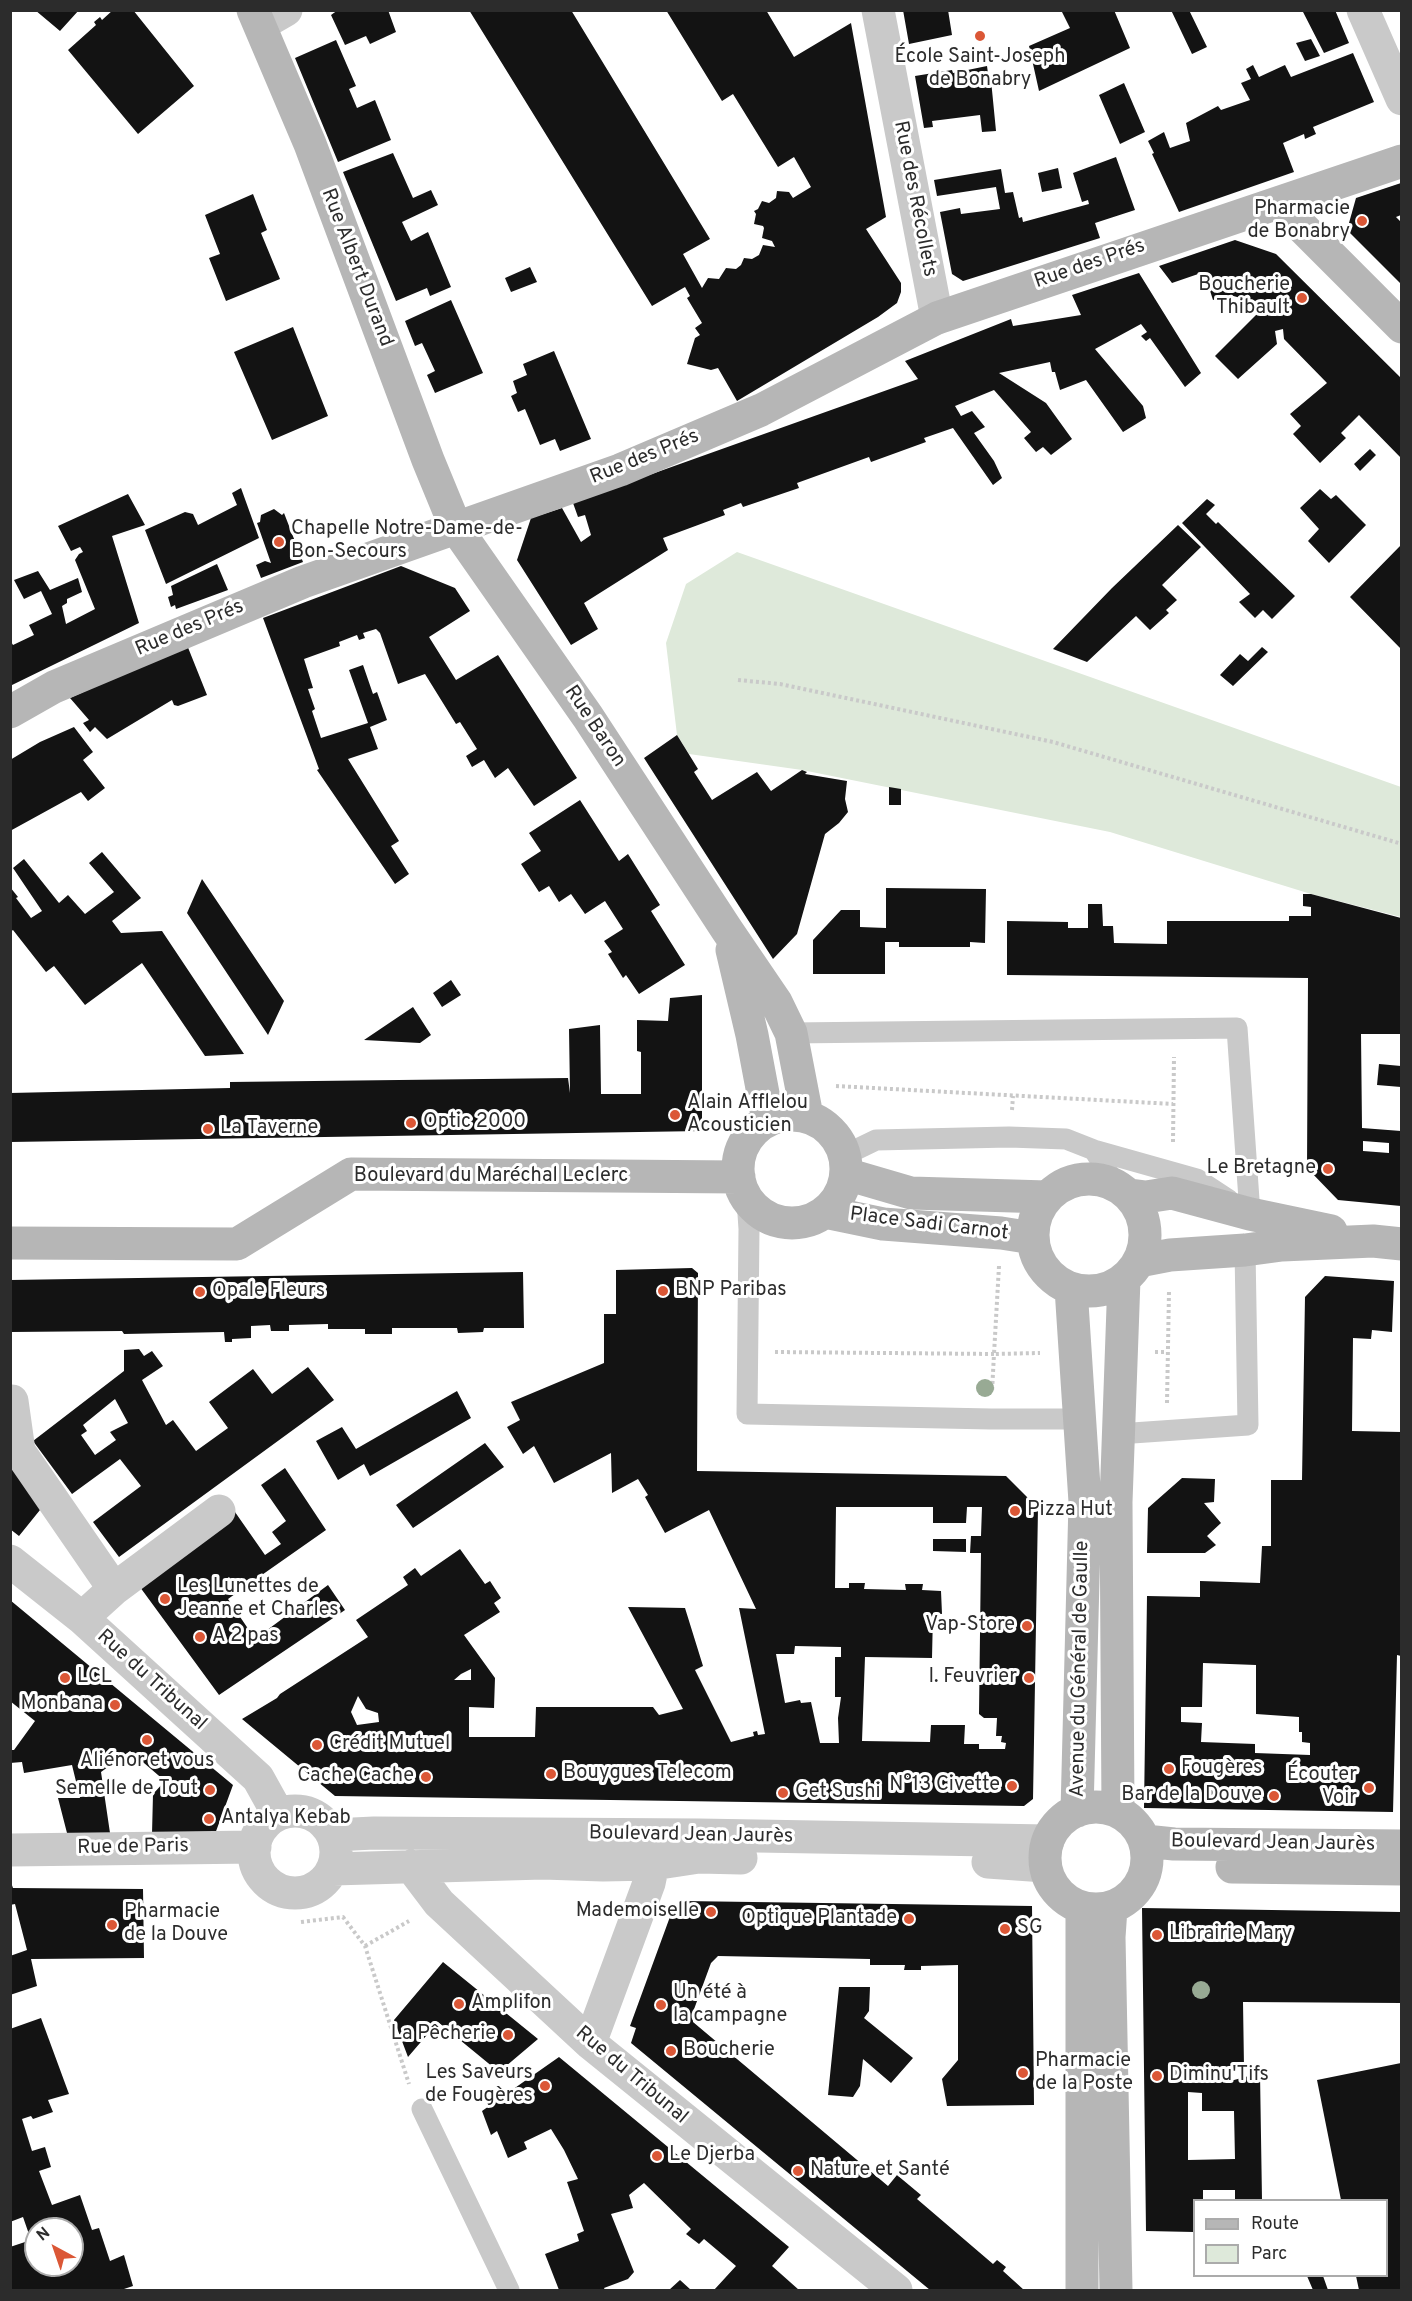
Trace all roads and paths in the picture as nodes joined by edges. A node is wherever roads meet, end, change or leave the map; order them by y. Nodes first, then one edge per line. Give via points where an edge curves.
1 (878, 10) edge
2 (1363, 10) edge
3 (266, 15) edge
4 (1401, 99) edge
5 (1401, 161) edge
6 (1278, 203) junction
7 (937, 318) junction
8 (1401, 327) edge
9 (456, 528) junction
10 (738, 680) dead end
11 (10, 712) edge
12 (1401, 844) edge
13 (727, 930) junction
14 (791, 1034) junction
15 (799, 1084) junction
16 (1173, 1104) dead end
17 (807, 1116) junction
18 (768, 1120) junction
19 (1094, 1150) junction
20 (846, 1165) junction
21 (743, 1188) junction
22 (1123, 1190) junction
23 (1047, 1197) junction
24 (825, 1212) junction
25 (1250, 1214) junction
26 (1288, 1234) junction
27 (1033, 1238) junction
28 (10, 1243) edge
29 (1387, 1243) edge
30 (1245, 1250) junction
31 (1131, 1270) junction
32 (1071, 1288) junction
33 (746, 1352) junction
34 (12, 1401) edge
35 (991, 1419) junction
36 (1079, 1419) junction
37 (1118, 1434) junction
38 (219, 1511) dead end
39 (10, 1561) edge
40 (114, 1589) junction
41 (82, 1618) junction
42 (1077, 1810) junction
43 (1118, 1812) junction
44 (278, 1814) junction
45 (333, 1835) junction
46 (1401, 1845) edge
47 (255, 1846) junction
48 (10, 1850) edge
49 (1047, 1853) junction
50 (1146, 1855) junction
51 (653, 1864) junction
52 (411, 1866) junction
53 (333, 1869) junction
54 (1401, 1869) edge
55 (439, 1904) junction
56 (1096, 1908) junction
57 (301, 1922) dead end
58 (365, 1946) junction
59 (590, 2043) junction
60 (410, 2087) dead end
61 (422, 2109) dead end
62 (510, 2290) edge
63 (896, 2290) edge
64 (1082, 2290) edge
65 (1116, 2290) edge

1 - 7 street, Rue des Récollets
2 - 4 street
3 - 9 main road, Rue Albert Durand via 310,144
5 - 6 main road, Rue des Prés
6 - 7 main road, Rue des Prés
6 - 8 main road
7 - 9 main road, Rue des Prés via 760,410 620,470
9 - 11 main road, Rue des Prés via 281,591 54,687
9 - 13 main road, Rue Baron via 588,717
10 - 12 path via 780,684 1053,742
13 - 14 main road, Rue Baron via 776,1002
13 - 18 main road, Rue Baron via 753,1035
14 - 15 main road, Rue Baron
14 - 25 lane via 1237,1028
15 - 16 path
15 - 17 main road, Rue Baron
17 - 18 main road via 794,1114
17 - 20 main road via 820,1122 840,1142
18 - 21 main road via 744,1144 739,1160
19 - 20 lane via 1066,1139 876,1140
19 - 22 lane
19 - 25 lane via 1197,1179
20 - 23 main road, Place Sadi Carnot via 911,1193
20 - 24 main road via 843,1188
21 - 24 main road via 759,1212 774,1220 809,1221
21 - 28 main road, Boulevard du Maréchal Leclerc via 351,1174 237,1244
21 - 33 lane via 749,1229
22 - 23 main road via 1098,1179 1079,1179 1062,1185
22 - 25 main road via 1146,1197 1172,1193
22 - 31 main road via 1140,1210 1145,1227 1145,1244
23 - 27 main road via 1038,1209
24 - 27 main road, Place Sadi Carnot via 883,1224
25 - 26 main road
26 - 29 main road
26 - 30 main road
27 - 32 main road via 1044,1269
30 - 31 main road via 1170,1255
30 - 37 lane via 1248,1425
31 - 32 main road via 1108,1288
31 - 37 main road
32 - 36 main road
33 - 35 lane via 747,1414
33 - 35 path via 993,1354
34 - 40 street via 20,1451
35 - 36 lane
36 - 42 main road, Avenue du Général de Gaulle via 1085,1502
37 - 43 main road, Avenue du Général de Gaulle
38 - 40 street
39 - 41 street, Rue du Tribunal
40 - 41 street
41 - 44 street, Rue du Tribunal via 258,1778
42 - 43 main road via 1090,1807
42 - 49 main road via 1055,1828
43 - 50 main road via 1139,1828
44 - 45 street via 303,1811 326,1824
44 - 47 street via 266,1822
45 - 49 street, Boulevard Jean Jaurès via 687,1834
45 - 53 street
46 - 50 main road, Boulevard Jean Jaurès via 1174,1844
47 - 48 street, Rue de Paris
47 - 53 street via 260,1874 280,1890 291,1893 315,1888
49 - 51 street, Boulevard Jean Jaurès via 1023,1863 699,1857
49 - 56 main road via 1050,1880 1057,1892 1068,1901
50 - 54 main road, Boulevard Jean Jaurès via 1173,1866
50 - 56 main road via 1142,1882 1134,1893 1123,1902
51 - 52 street, Boulevard Jean Jaurès
51 - 59 street
52 - 53 street, Boulevard Jean Jaurès
52 - 55 street, Rue du Tribunal
55 - 58 path
55 - 59 street, Rue du Tribunal
56 - 64 main road
56 - 65 main road via 1109,1937
57 - 58 path via 343,1917
58 - 60 path
59 - 63 street, Rue du Tribunal
61 - 62 lane

